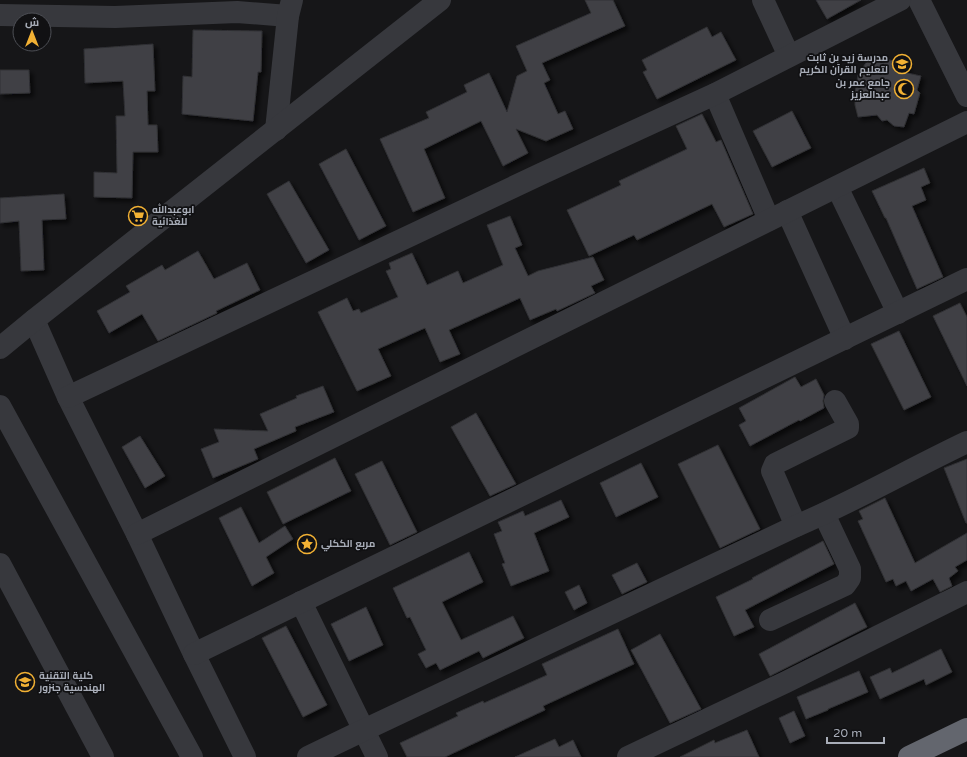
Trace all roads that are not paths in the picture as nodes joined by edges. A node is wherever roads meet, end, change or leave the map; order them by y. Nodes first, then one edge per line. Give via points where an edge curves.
1 (440, 0) edge
2 (763, 0) edge
3 (900, 0) edge
4 (919, 0) edge
5 (290, 8) edge
6 (0, 15) edge
7 (789, 56) junction
8 (715, 94) junction
9 (967, 96) edge
10 (967, 122) edge
11 (276, 130) junction
12 (837, 187) junction
13 (778, 216) junction
14 (967, 280) edge
15 (898, 313) junction
16 (34, 320) junction
17 (845, 338) junction
18 (0, 348) edge
19 (68, 397) junction
20 (836, 401) dead end
21 (0, 406) edge
22 (967, 442) edge
23 (824, 514) junction
24 (796, 526) junction
25 (138, 534) junction
26 (0, 564) edge
27 (967, 592) edge
28 (301, 602) junction
29 (770, 620) dead end
30 (194, 654) junction
31 (967, 729) edge
32 (364, 730) junction
33 (103, 757) edge
34 (192, 757) edge
35 (245, 757) edge
36 (308, 757) edge
37 (377, 757) edge
38 (628, 757) edge
39 (909, 757) edge

1 - 11 street
2 - 7 street
3 - 7 street
4 - 9 street
5 - 6 street via 115,17
5 - 11 street
7 - 8 street
8 - 13 street
8 - 19 street
10 - 12 street
11 - 16 street
12 - 13 street
12 - 15 street
13 - 17 street
13 - 25 street
14 - 15 street
15 - 17 street
16 - 18 street
16 - 19 street
17 - 28 street
19 - 25 street
20 - 24 street via 848,428 775,464 772,471
21 - 34 street
22 - 23 street
23 - 24 street
23 - 29 street via 850,569 850,578 845,585
24 - 32 street
25 - 30 street
26 - 33 street
27 - 38 street
28 - 30 street
28 - 32 street
30 - 35 street
31 - 39 highway
32 - 36 street
32 - 37 street

